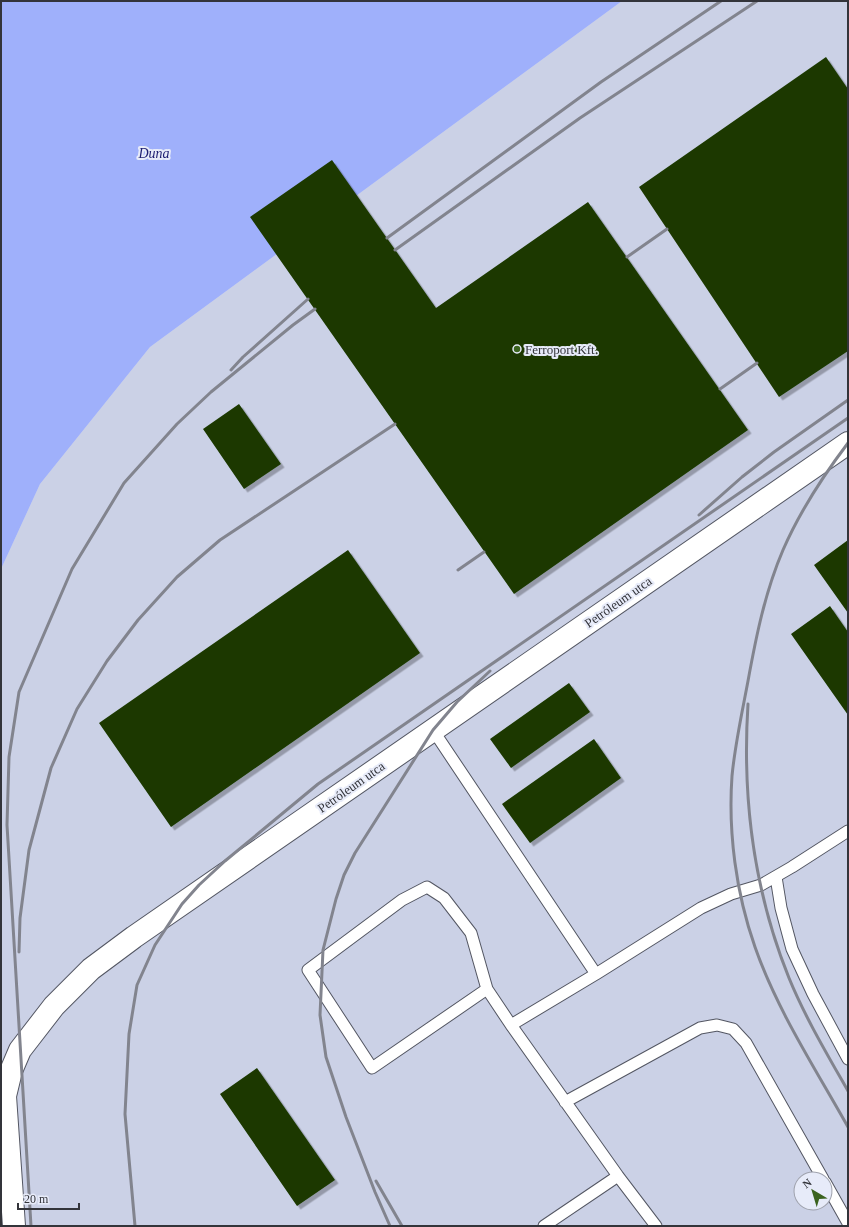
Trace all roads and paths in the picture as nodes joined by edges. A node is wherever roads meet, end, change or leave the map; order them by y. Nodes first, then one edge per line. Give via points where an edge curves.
1 (848, 443) edge
2 (433, 730) junction
3 (848, 831) edge
4 (776, 877) junction
5 (596, 974) junction
6 (487, 989) junction
7 (511, 1025) junction
8 (848, 1059) edge
9 (565, 1102) junction
10 (818, 1171) edge
11 (618, 1176) junction
12 (833, 1196) edge
13 (848, 1222) edge
14 (14, 1226) edge
15 (544, 1226) edge
16 (656, 1226) edge

1 - 2 street, Petróleum utca
2 - 5 lane
2 - 14 street, Petróleum utca via 134,937 91,969 54,1006 20,1050 11,1071 5,1096
3 - 4 lane
4 - 5 lane via 761,885 711,902
4 - 8 lane via 792,949
5 - 7 lane
6 - 6 lane via 471,933 444,898 427,887 402,900 308,970 372,1068
6 - 7 lane
7 - 9 lane
9 - 10 lane via 700,1028 717,1025 733,1029 746,1043
9 - 11 lane
11 - 15 lane
11 - 16 lane
12 - 13 lane

